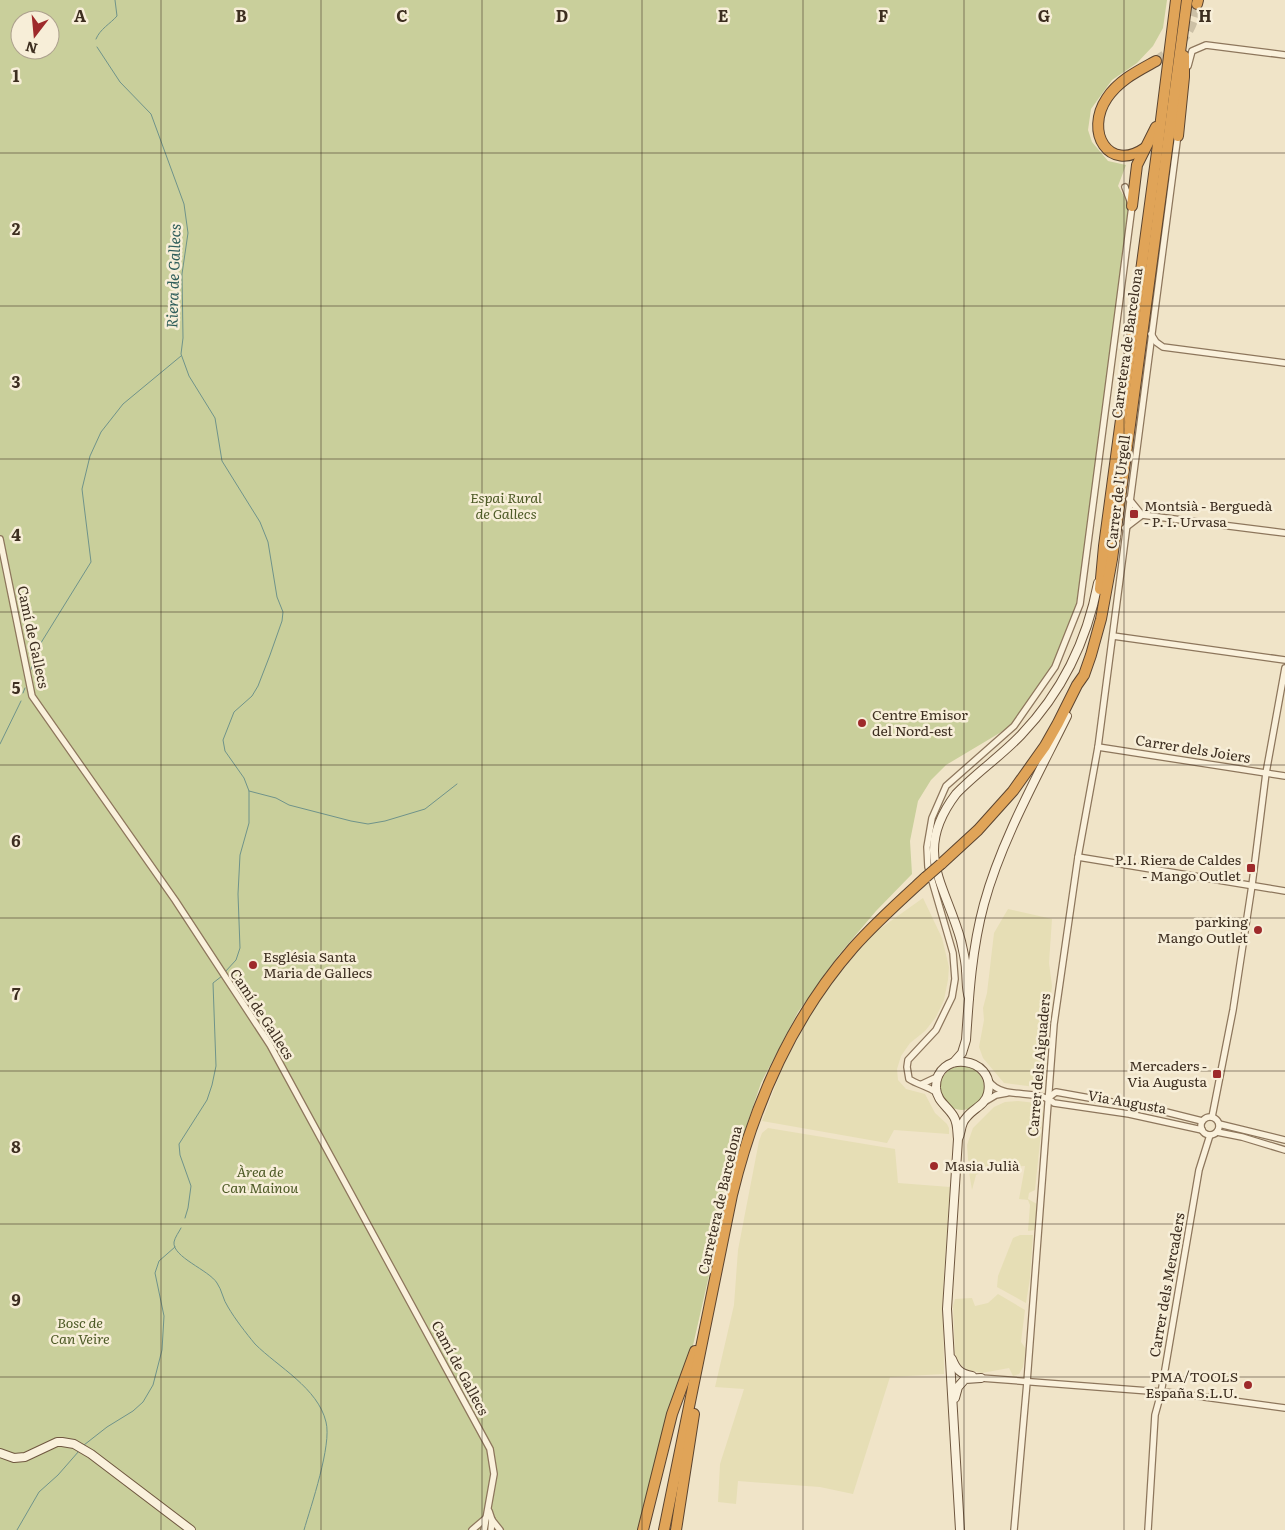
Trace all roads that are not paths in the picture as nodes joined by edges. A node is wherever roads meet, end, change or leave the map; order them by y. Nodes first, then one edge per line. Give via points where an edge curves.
1 (1176, 0) edge
2 (1187, 0) edge
3 (1183, 27) junction
4 (1285, 55) edge
5 (1156, 61) tunnel mouth
6 (1163, 106) junction
7 (1178, 136) junction
8 (1145, 148) junction
9 (1125, 187) dead end
10 (1132, 206) junction
11 (1151, 334) junction
12 (1285, 363) edge
13 (1129, 499) junction
14 (1142, 515) junction
15 (1125, 528) junction
16 (1285, 533) edge
17 (0, 539) edge
18 (1104, 546) junction
19 (1113, 636) junction
20 (1285, 660) edge
21 (1285, 668) edge
22 (1084, 675) junction
23 (1077, 685) junction
24 (1098, 747) junction
25 (1266, 773) junction
26 (1285, 776) edge
27 (1078, 857) junction
28 (1252, 885) junction
29 (1285, 891) edge
30 (969, 998) junction
31 (966, 1040) junction
32 (954, 1063) junction
33 (974, 1064) junction
34 (939, 1076) junction
35 (986, 1076) junction
36 (922, 1084) junction
37 (937, 1093) junction
38 (1010, 1093) junction
39 (1048, 1098) junction
40 (984, 1102) junction
41 (948, 1109) junction
42 (972, 1112) junction
43 (1212, 1117) junction
44 (1202, 1121) junction
45 (1219, 1124) junction
46 (1202, 1130) junction
47 (1217, 1132) junction
48 (1210, 1135) junction
49 (958, 1139) junction
50 (1285, 1140) edge
51 (1285, 1150) edge
52 (706, 1324) junction
53 (703, 1338) junction
54 (950, 1355) junction
55 (981, 1378) junction
56 (1027, 1382) junction
57 (1161, 1393) junction
58 (954, 1407) junction
59 (1285, 1408) edge
60 (0, 1453) edge
61 (489, 1519) junction
62 (191, 1530) edge
63 (472, 1530) edge
64 (484, 1530) edge
65 (490, 1530) edge
66 (500, 1530) edge
67 (642, 1530) edge
68 (664, 1530) edge
69 (676, 1530) edge
70 (958, 1530) edge
71 (1014, 1530) edge
72 (1148, 1530) edge

1 - 6 highway, Carretera de Barcelona
2 - 3 highway, Carretera de Barcelona
3 - 7 highway via 1184,77
3 - 22 highway, Carretera de Barcelona via 1111,566 1101,619
4 - 7 street, Carrer de l'Urgell via 1211,45 1192,51
5 - 8 highway via 1127,77 1113,90 1097,122 1099,137 1111,151 1132,155
6 - 8 highway via 1153,136
6 - 18 highway, Carretera de Barcelona
7 - 11 street, Carrer de l'Urgell
8 - 10 highway via 1136,173
9 - 10 street
10 - 36 street via 1080,604 1055,667 1014,726 946,786 932,818 927,847 928,867 953,953 955,979 952,997 936,1030 908,1060 909,1079
11 - 12 street via 1163,347
11 - 13 street, Carrer de l'Urgell
13 - 14 street
13 - 15 street, Carrer de l'Urgell
14 - 15 street
14 - 16 street
15 - 19 street, Carrer de l'Urgell
17 - 61 street, Camí de Gallecs via 32,696 175,900 270,1045 490,1449 494,1474
18 - 23 highway, Carretera de Barcelona via 1094,623
18 - 30 street via 1087,627 1065,677 1047,706 1020,736 956,794 938,827 934,863 962,947
19 - 20 street
19 - 24 street, Carrer dels Aiguaders
21 - 25 street
22 - 23 highway, Carretera de Barcelona
22 - 30 street via 996,866 974,947
23 - 52 highway, Carretera de Barcelona, bridge via 1045,746 1014,790 978,830 875,924 839,965 801,1020 772,1074 742,1156
24 - 25 street, Carrer dels Joiers
24 - 27 street, Carrer dels Aiguaders
25 - 26 street, Carrer dels Joiers
25 - 28 street
27 - 28 street
27 - 39 street, Carrer dels Aiguaders via 1054,1024
28 - 29 street
28 - 43 street via 1233,1010
30 - 31 street
31 - 32 street via 962,1054
31 - 33 street
32 - 33 street
32 - 34 street
33 - 35 street
34 - 36 street
34 - 37 street
35 - 38 street, Via Augusta via 992,1086
35 - 40 street via 989,1090
36 - 37 street
37 - 41 street
38 - 39 street, Via Augusta
38 - 40 street, Via Augusta via 996,1095
39 - 44 street, Via Augusta via 1056,1092
39 - 46 street, Via Augusta via 1054,1103 1129,1114
39 - 56 street, Carrer dels Aiguaders
40 - 42 street
41 - 42 street
41 - 49 street via 956,1121
42 - 49 street via 964,1120
43 - 44 street
43 - 45 street
44 - 46 street
45 - 47 street
45 - 50 street
46 - 48 street
47 - 48 street
47 - 51 street
48 - 57 street, Carrer dels Mercaders via 1199,1170
49 - 54 street via 947,1296
52 - 53 highway, Carretera de Barcelona
52 - 67 highway via 672,1414
53 - 68 highway, Carretera de Barcelona
53 - 69 highway via 703,1364
54 - 55 street via 957,1370 964,1375
54 - 58 street
55 - 56 street
55 - 58 street via 965,1379 958,1387
56 - 57 street
56 - 71 street, Carrer dels Aiguaders
57 - 59 street
57 - 72 street, Carrer dels Mercaders via 1155,1415
58 - 70 street
60 - 62 street via 14,1458 25,1457 58,1442 74,1444
61 - 63 street, Camí de Gallecs
61 - 64 street, Camí de Gallecs
61 - 65 street, Camí de Gallecs
61 - 66 street

